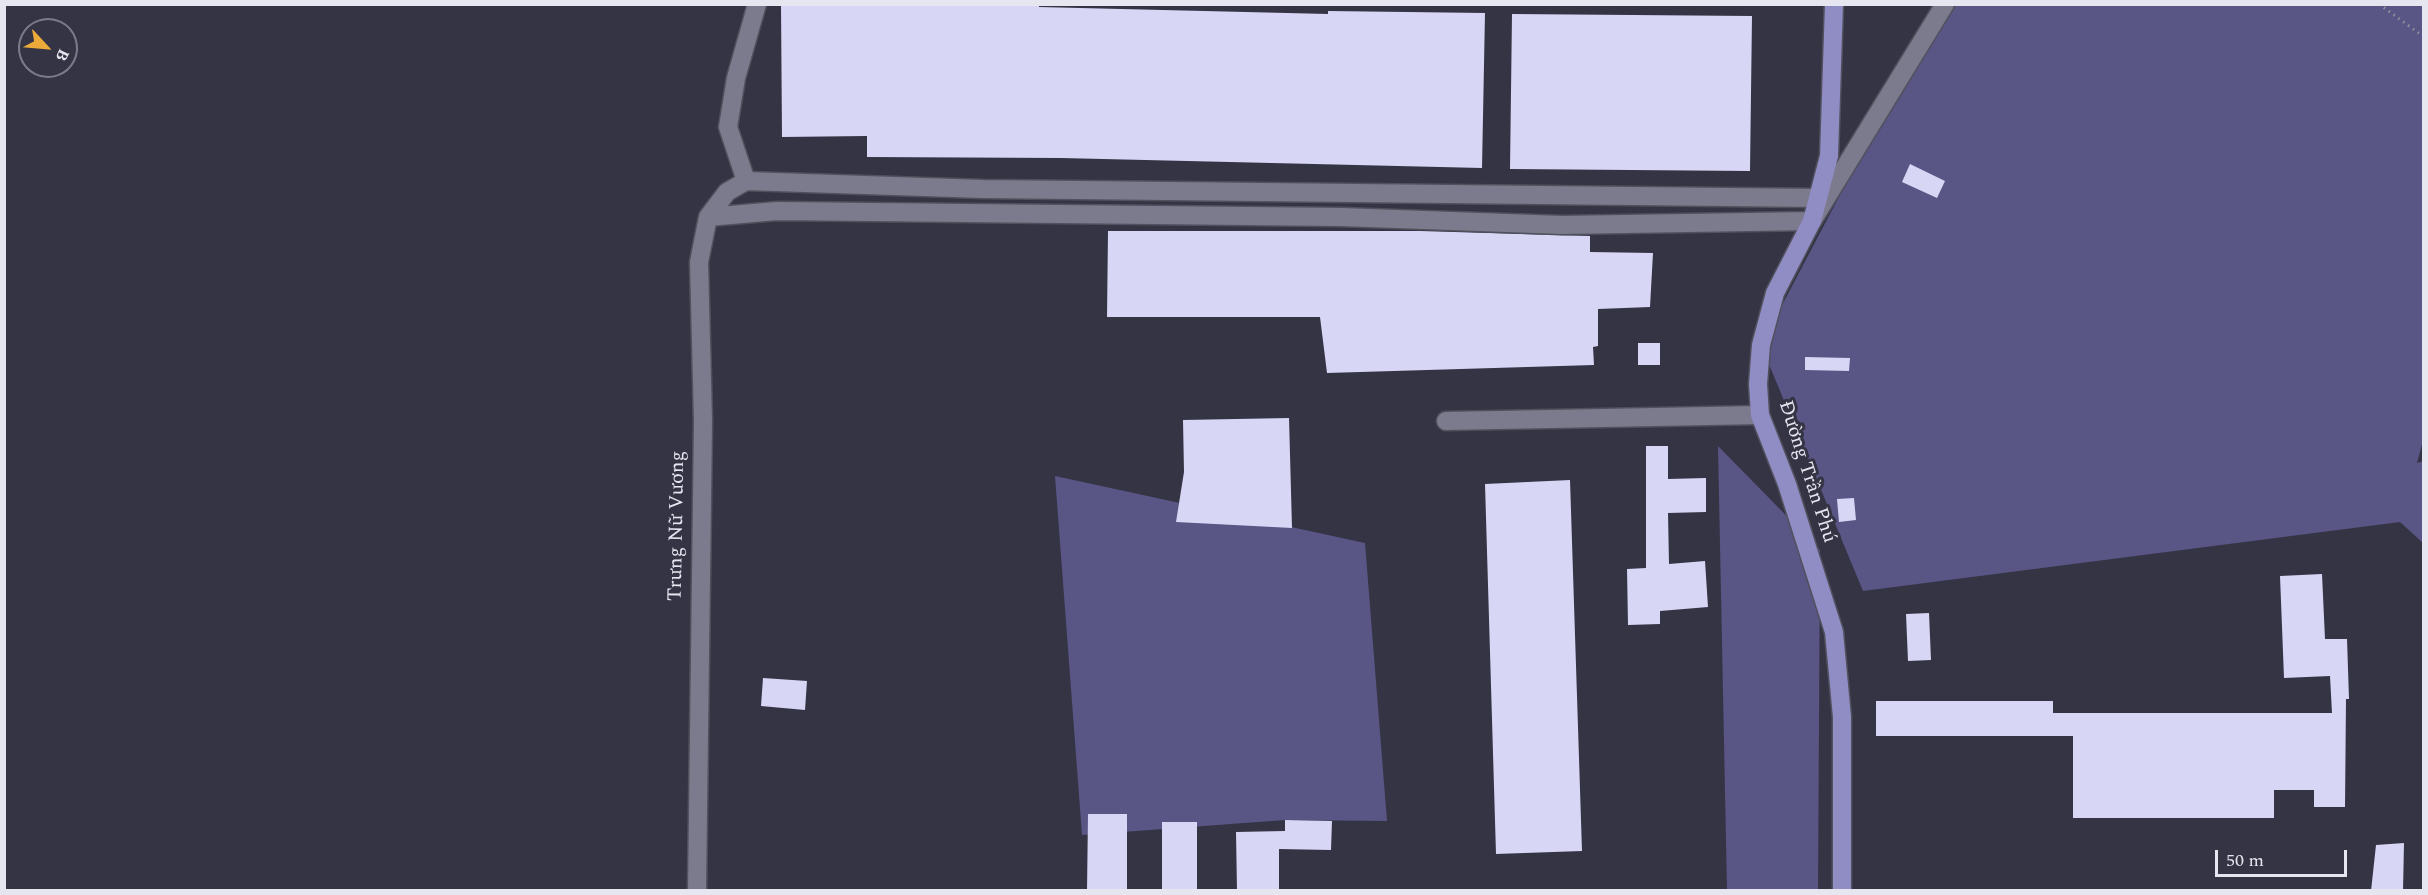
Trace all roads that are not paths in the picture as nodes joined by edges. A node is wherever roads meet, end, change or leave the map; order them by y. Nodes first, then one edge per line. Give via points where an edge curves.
1 (757, 4) edge
2 (1834, 4) edge
3 (1945, 4) edge
4 (746, 181) junction
5 (1819, 198) junction
6 (708, 217) junction
7 (1812, 221) junction
8 (1761, 415) junction
9 (1446, 421) dead end
10 (697, 891) edge
11 (1842, 891) edge

1 - 4 street via 736,78 728,127
2 - 5 main road, Đường Trần Phú via 1829,156
3 - 7 street
4 - 5 street via 983,189
4 - 6 street, Trưng Nữ Vương via 727,192
5 - 7 main road, Đường Trần Phú
6 - 7 street via 789,211 1341,217 1562,225
6 - 10 street, Trưng Nữ Vương via 699,262 703,421
7 - 8 main road, Đường Trần Phú via 1775,293 1764,334 1758,384
8 - 9 street
8 - 11 main road, Đường Trần Phú via 1834,632 1842,717

